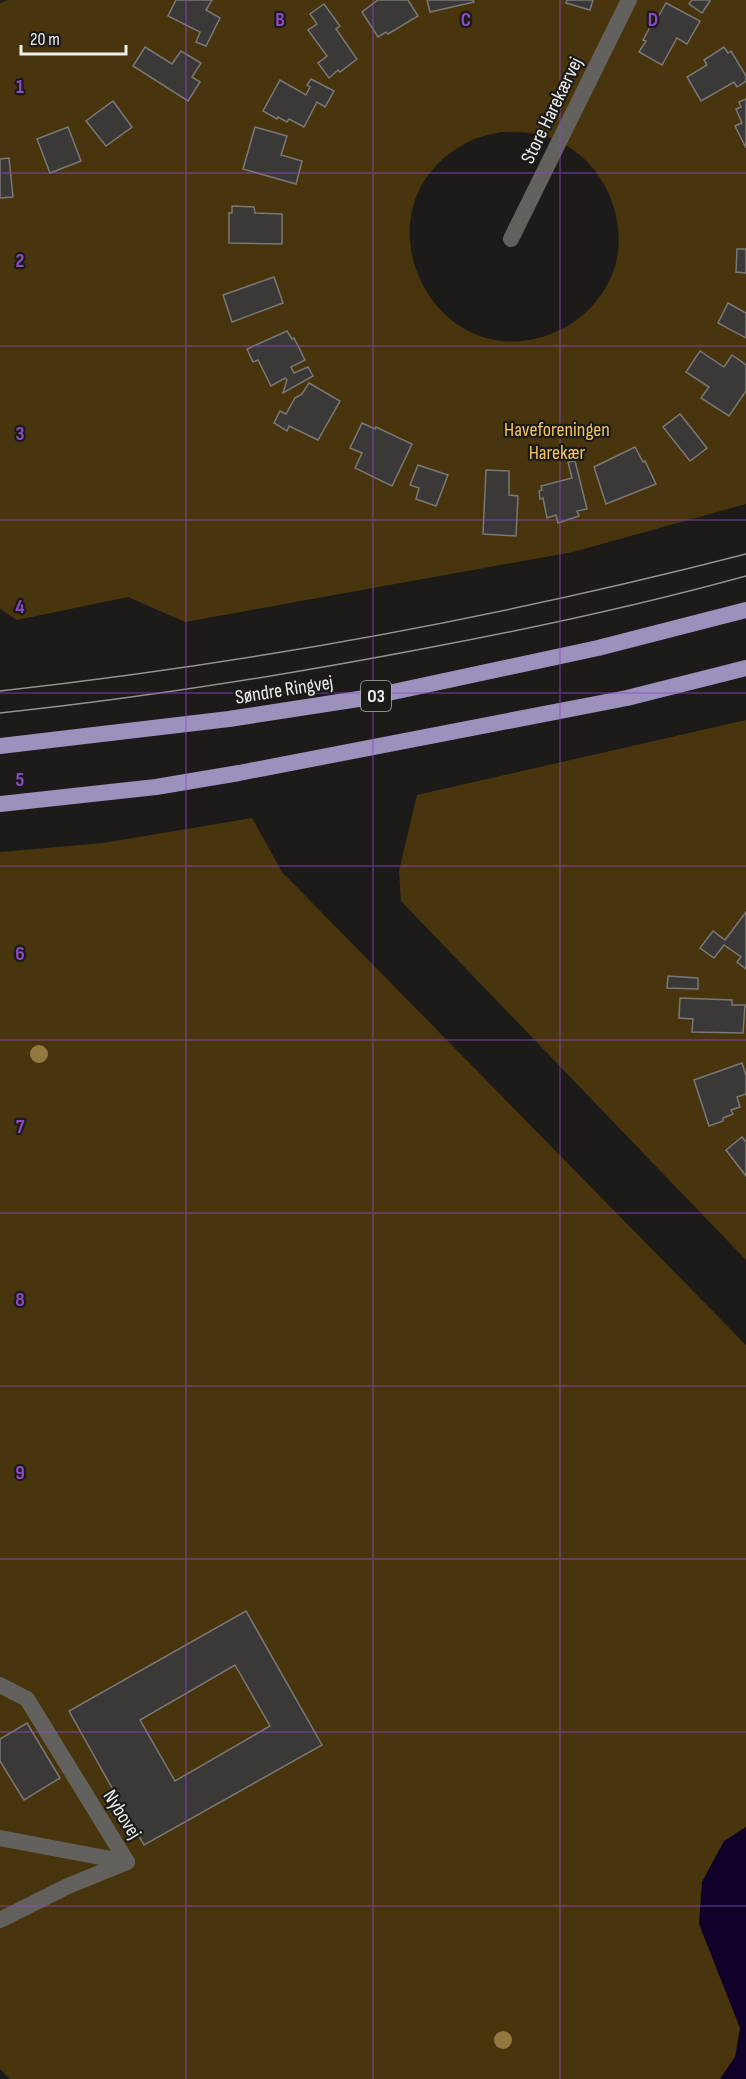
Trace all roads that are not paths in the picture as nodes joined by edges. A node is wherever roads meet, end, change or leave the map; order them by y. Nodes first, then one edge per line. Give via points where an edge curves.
1 (629, 0) edge
2 (511, 239) dead end
3 (746, 610) edge
4 (746, 668) edge
5 (0, 746) edge
6 (0, 804) edge
7 (0, 1684) edge
8 (0, 1838) edge
9 (128, 1862) junction
10 (0, 1920) edge

1 - 2 street, Store Harekærvej
3 - 5 main road, Søndre Ringvej / O3 via 598,648 365,698 229,719
4 - 6 main road via 627,698 239,773 156,787
7 - 9 street, Nybovej via 27,1699
8 - 9 street
9 - 10 street, Nybovej

